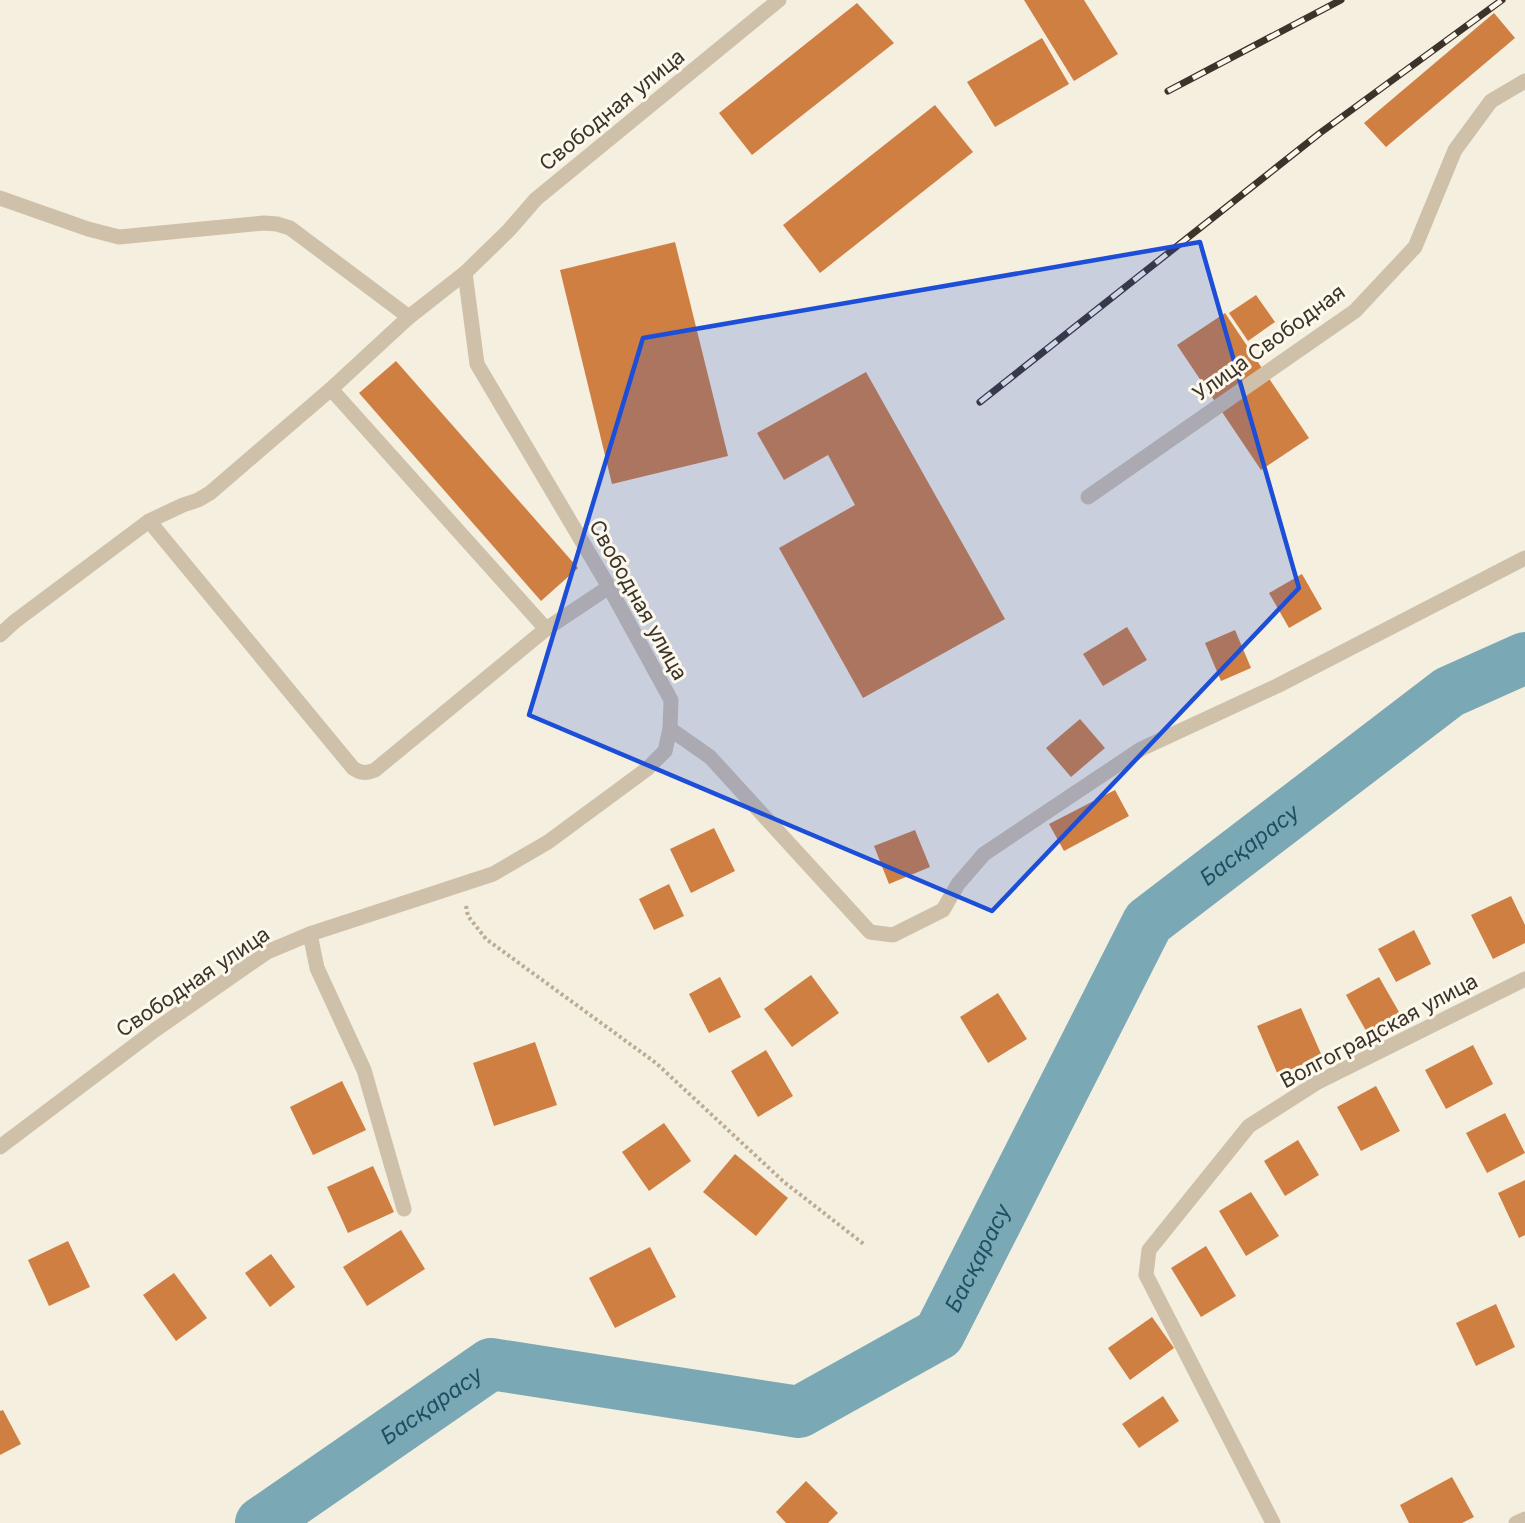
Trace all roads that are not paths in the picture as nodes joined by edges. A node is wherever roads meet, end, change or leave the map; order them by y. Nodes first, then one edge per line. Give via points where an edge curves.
1 (779, 0) edge
2 (1525, 81) edge
3 (0, 198) edge
4 (465, 273) junction
5 (409, 317) junction
6 (331, 390) junction
7 (1088, 496) dead end
8 (149, 521) junction
9 (1525, 558) edge
10 (609, 587) junction
11 (546, 629) junction
12 (0, 635) edge
13 (670, 729) junction
14 (310, 934) junction
15 (1525, 979) edge
16 (0, 1147) edge
17 (404, 1209) dead end
18 (1525, 1519) edge
19 (1273, 1523) edge
20 (1516, 1523) edge

1 - 4 street, Свободная улица via 536,199
2 - 7 street, Улица Свободная via 1491,101 1455,150 1415,246 1354,311
3 - 5 street via 119,237 277,224 290,228
4 - 5 street
4 - 10 street, Свободная улица via 477,364
5 - 6 street
6 - 8 street via 210,493
6 - 11 street
8 - 11 street via 359,772 375,770
8 - 12 street
9 - 13 street via 1277,686 1142,749 984,854 958,884 944,910 893,935 870,932 710,757
10 - 11 street
10 - 13 street, Свободная улица via 671,700
13 - 14 street, Свободная улица via 665,751 647,769 549,842 493,874
14 - 16 street, Свободная улица via 267,952 155,1030
14 - 17 street via 317,968 364,1070
15 - 19 street, Волгоградская улица via 1318,1082 1249,1126 1149,1250 1146,1275
18 - 20 street

